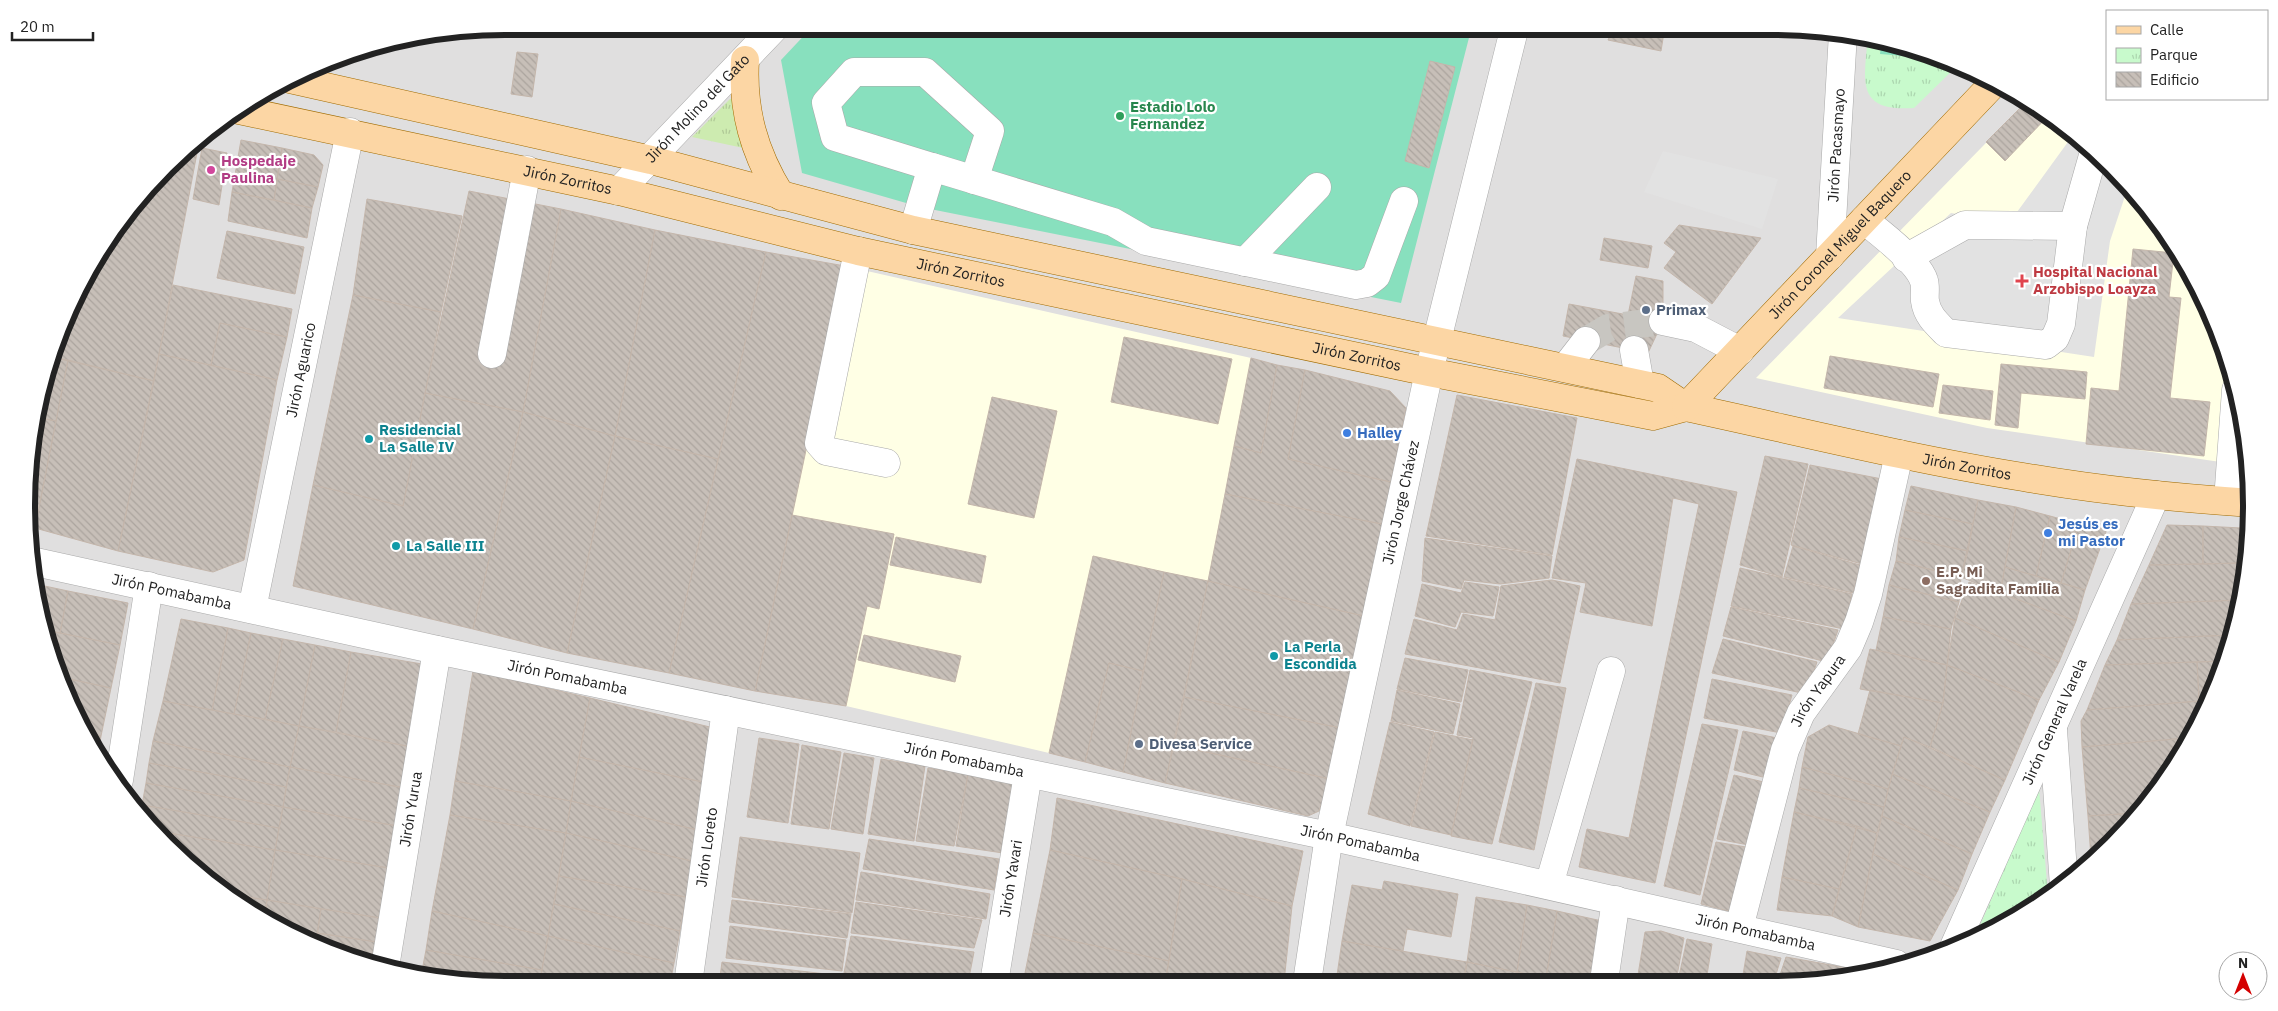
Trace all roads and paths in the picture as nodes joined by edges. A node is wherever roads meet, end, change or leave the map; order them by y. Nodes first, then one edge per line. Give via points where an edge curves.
1 (768, 35) edge
2 (1513, 35) edge
3 (1843, 40) edge
4 (745, 60) junction
5 (301, 82) edge
6 (1989, 88) edge
7 (248, 112) edge
8 (350, 132) junction
9 (650, 160) junction
10 (2092, 160) edge
11 (932, 167) junction
12 (527, 170) junction
13 (974, 180) junction
14 (1316, 187) dead end
15 (619, 191) junction
16 (781, 196) junction
17 (1404, 201) dead end
18 (1864, 220) junction
19 (2073, 226) junction
20 (913, 230) junction
21 (858, 251) junction
22 (1830, 256) junction
23 (1906, 258) junction
24 (1246, 262) junction
25 (1663, 321) tunnel mouth
26 (1586, 341) tunnel mouth
27 (1436, 342) junction
28 (1634, 350) dead end
29 (1740, 351) junction
30 (492, 354) dead end
31 (1565, 368) junction
32 (1429, 372) junction
33 (1640, 384) junction
34 (1686, 406) junction
35 (2238, 436) edge
36 (1899, 454) junction
37 (886, 463) dead end
38 (2156, 496) junction
39 (2240, 502) edge
40 (39, 563) edge
41 (149, 586) junction
42 (252, 609) junction
43 (437, 650) junction
44 (1611, 671) dead end
45 (726, 710) junction
46 (2053, 727) junction
47 (1028, 774) junction
48 (120, 775) edge
49 (1329, 836) junction
50 (2063, 875) edge
51 (1549, 885) junction
52 (1616, 900) junction
53 (1739, 928) junction
54 (1958, 938) edge
55 (386, 961) edge
56 (1886, 962) edge
57 (689, 976) edge
58 (995, 976) edge
59 (1309, 976) edge
60 (1605, 976) edge

1 - 4 street, Jirón Molino del Gato
2 - 27 street, Jirón Jorge Chávez
3 - 22 street, Jirón Pacasmayo
4 - 9 street, Jirón Molino del Gato
4 - 16 main road via 750,126 760,157
5 - 9 main road, Jirón Zorritos
6 - 18 main road, Jirón Coronel Miguel Baquero
7 - 8 main road, Jirón Zorritos
8 - 12 main road, Jirón Zorritos
8 - 42 street, Jirón Aguarico
9 - 15 street, Jirón Molino del Gato
9 - 16 main road, Jirón Zorritos
10 - 19 street
11 - 13 street
11 - 13 street via 835,137 826,103 854,72 925,72 990,131
11 - 20 street
12 - 15 main road, Jirón Zorritos
12 - 30 street
13 - 24 street via 1113,222 1146,241
14 - 24 street
15 - 21 main road, Jirón Zorritos
16 - 20 main road, Jirón Zorritos
17 - 24 street via 1376,276 1367,283 1356,285
18 - 22 main road, Jirón Coronel Miguel Baquero
18 - 23 street via 1890,240
19 - 23 street via 1965,225
19 - 23 street via 2061,324 2056,338 2046,345 1946,333 1930,317 1924,282
20 - 27 main road, Jirón Zorritos
21 - 32 main road, Jirón Zorritos
21 - 37 street via 819,443 826,451
22 - 29 main road, Jirón Coronel Miguel Baquero
25 - 29 street via 1696,328
26 - 31 street
27 - 31 main road, Jirón Zorritos
27 - 32 street, Jirón Jorge Chávez
28 - 33 street
29 - 34 main road, Jirón Coronel Miguel Baquero
31 - 33 main road, Jirón Zorritos
32 - 34 main road, Jirón Zorritos via 1653,416
32 - 49 street, Jirón Jorge Chávez
33 - 34 main road, Jirón Zorritos via 1658,388
34 - 36 main road, Jirón Zorritos
35 - 39 street
36 - 38 main road, Jirón Zorritos via 2022,477
36 - 53 street, Jirón Yapura via 1859,622 1848,648 1801,713 1785,750
38 - 39 main road, Jirón Zorritos
38 - 46 street, Jirón General Varela
40 - 41 street, Jirón Pomabamba
41 - 42 street, Jirón Pomabamba
41 - 48 street
42 - 43 street, Jirón Pomabamba
43 - 45 street, Jirón Pomabamba
43 - 55 street, Jirón Yurua
44 - 51 street
45 - 47 street, Jirón Pomabamba
45 - 57 street, Jirón Loreto
46 - 50 street
46 - 54 street, Jirón General Varela
47 - 49 street, Jirón Pomabamba
47 - 58 street, Jirón Yavari
49 - 51 street, Jirón Pomabamba
49 - 59 street, Jirón Jorge Chávez
51 - 52 street, Jirón Pomabamba
52 - 53 street, Jirón Pomabamba
52 - 60 street
53 - 56 street, Jirón Pomabamba

